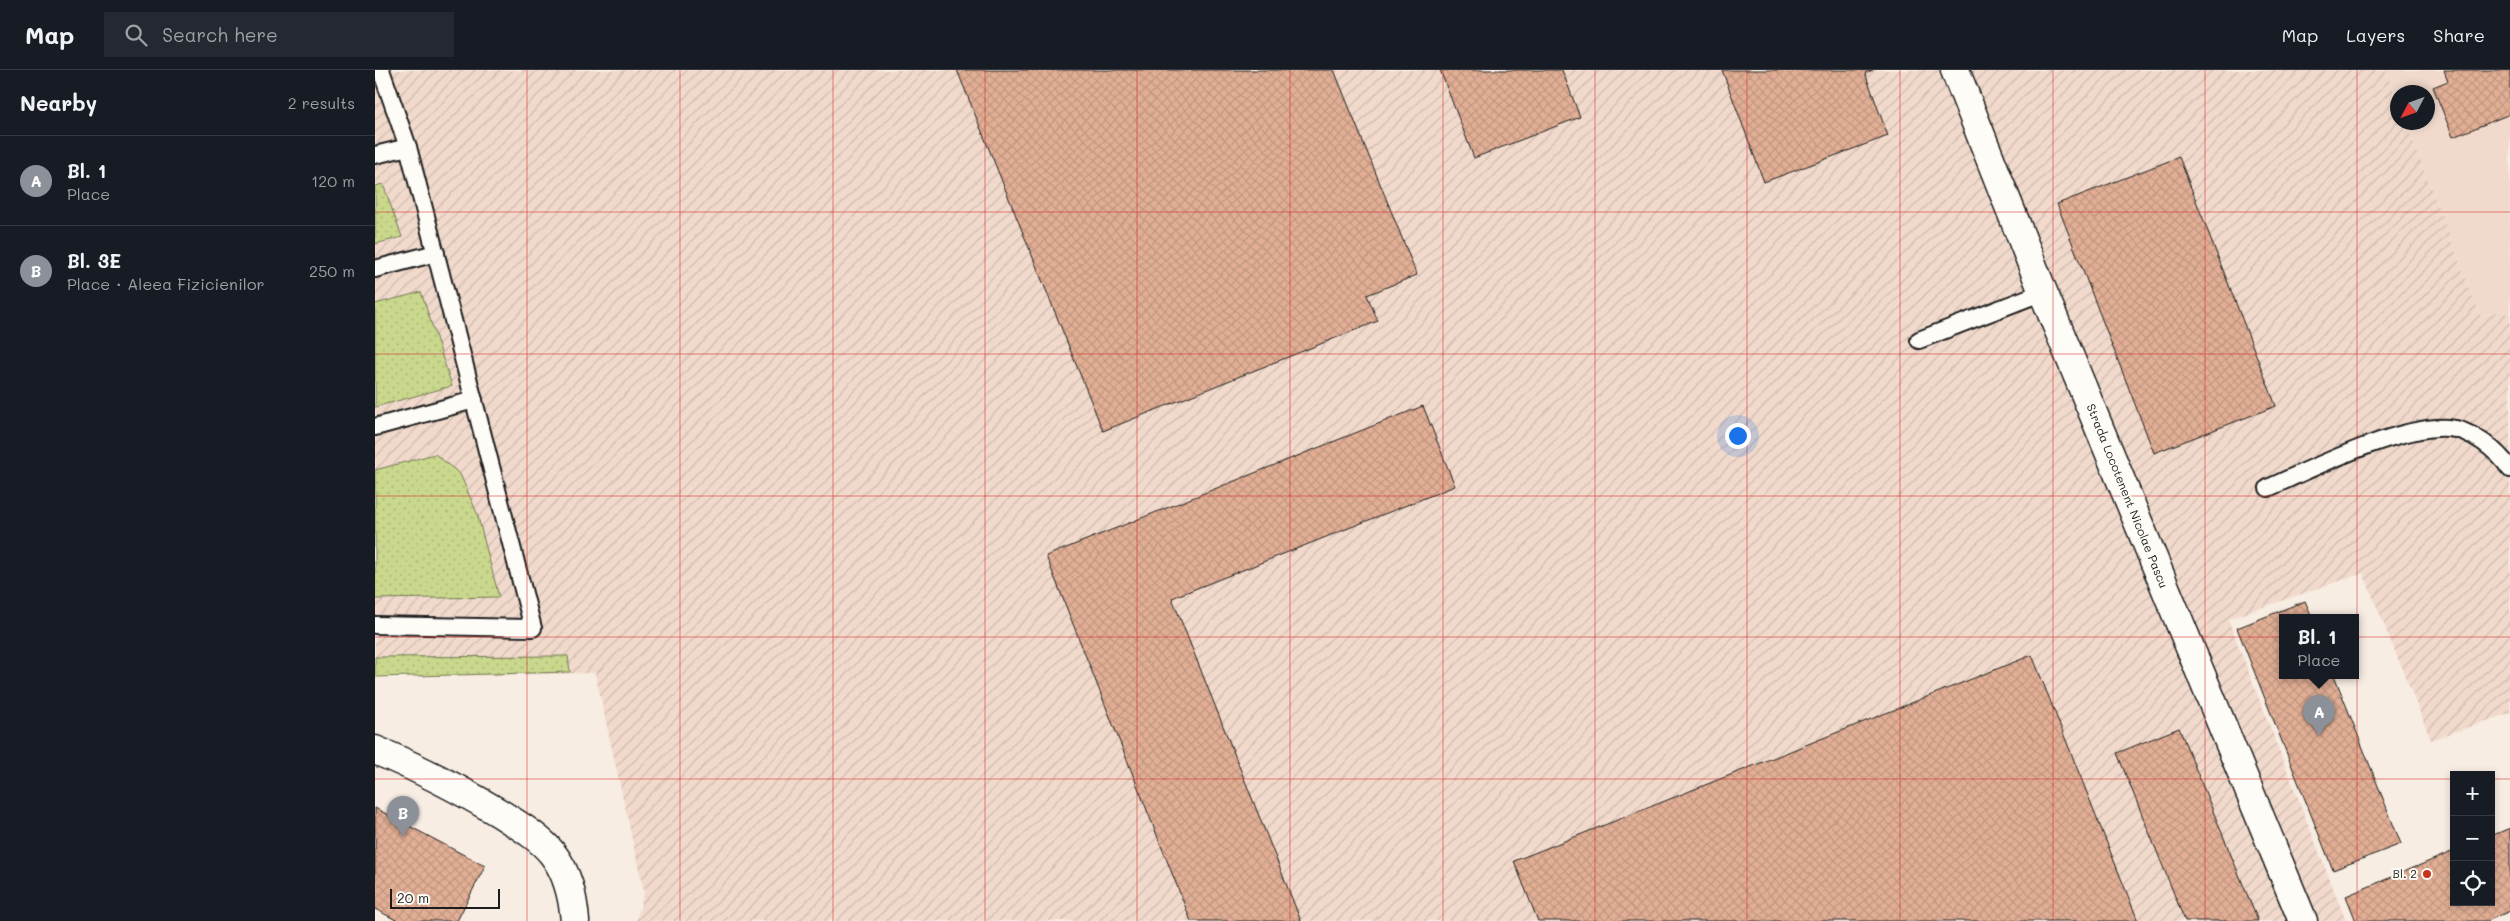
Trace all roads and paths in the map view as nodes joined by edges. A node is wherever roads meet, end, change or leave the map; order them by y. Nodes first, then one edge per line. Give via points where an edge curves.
1 (381, 70) edge
2 (1955, 70) edge
3 (381, 86) edge
4 (408, 146) junction
5 (375, 155) edge
6 (435, 253) junction
7 (375, 269) edge
8 (2043, 292) junction
9 (1919, 340) dead end
10 (474, 400) junction
11 (375, 427) edge
12 (2510, 469) edge
13 (2268, 488) dead end
14 (375, 625) edge
15 (375, 750) edge
16 (575, 921) edge
17 (2303, 921) edge

1 - 3 lane
2 - 8 street, Strada Locotenent Nicolae Pascu
3 - 4 lane
4 - 5 lane
4 - 6 lane
6 - 7 lane
6 - 10 lane
8 - 9 lane
8 - 17 street, Strada Locotenent Nicolae Pascu
10 - 11 lane
10 - 14 lane via 533,628
12 - 13 lane via 2502,457 2480,440 2449,428 2413,431
15 - 16 street via 462,791 530,834 552,853 566,876 574,902

